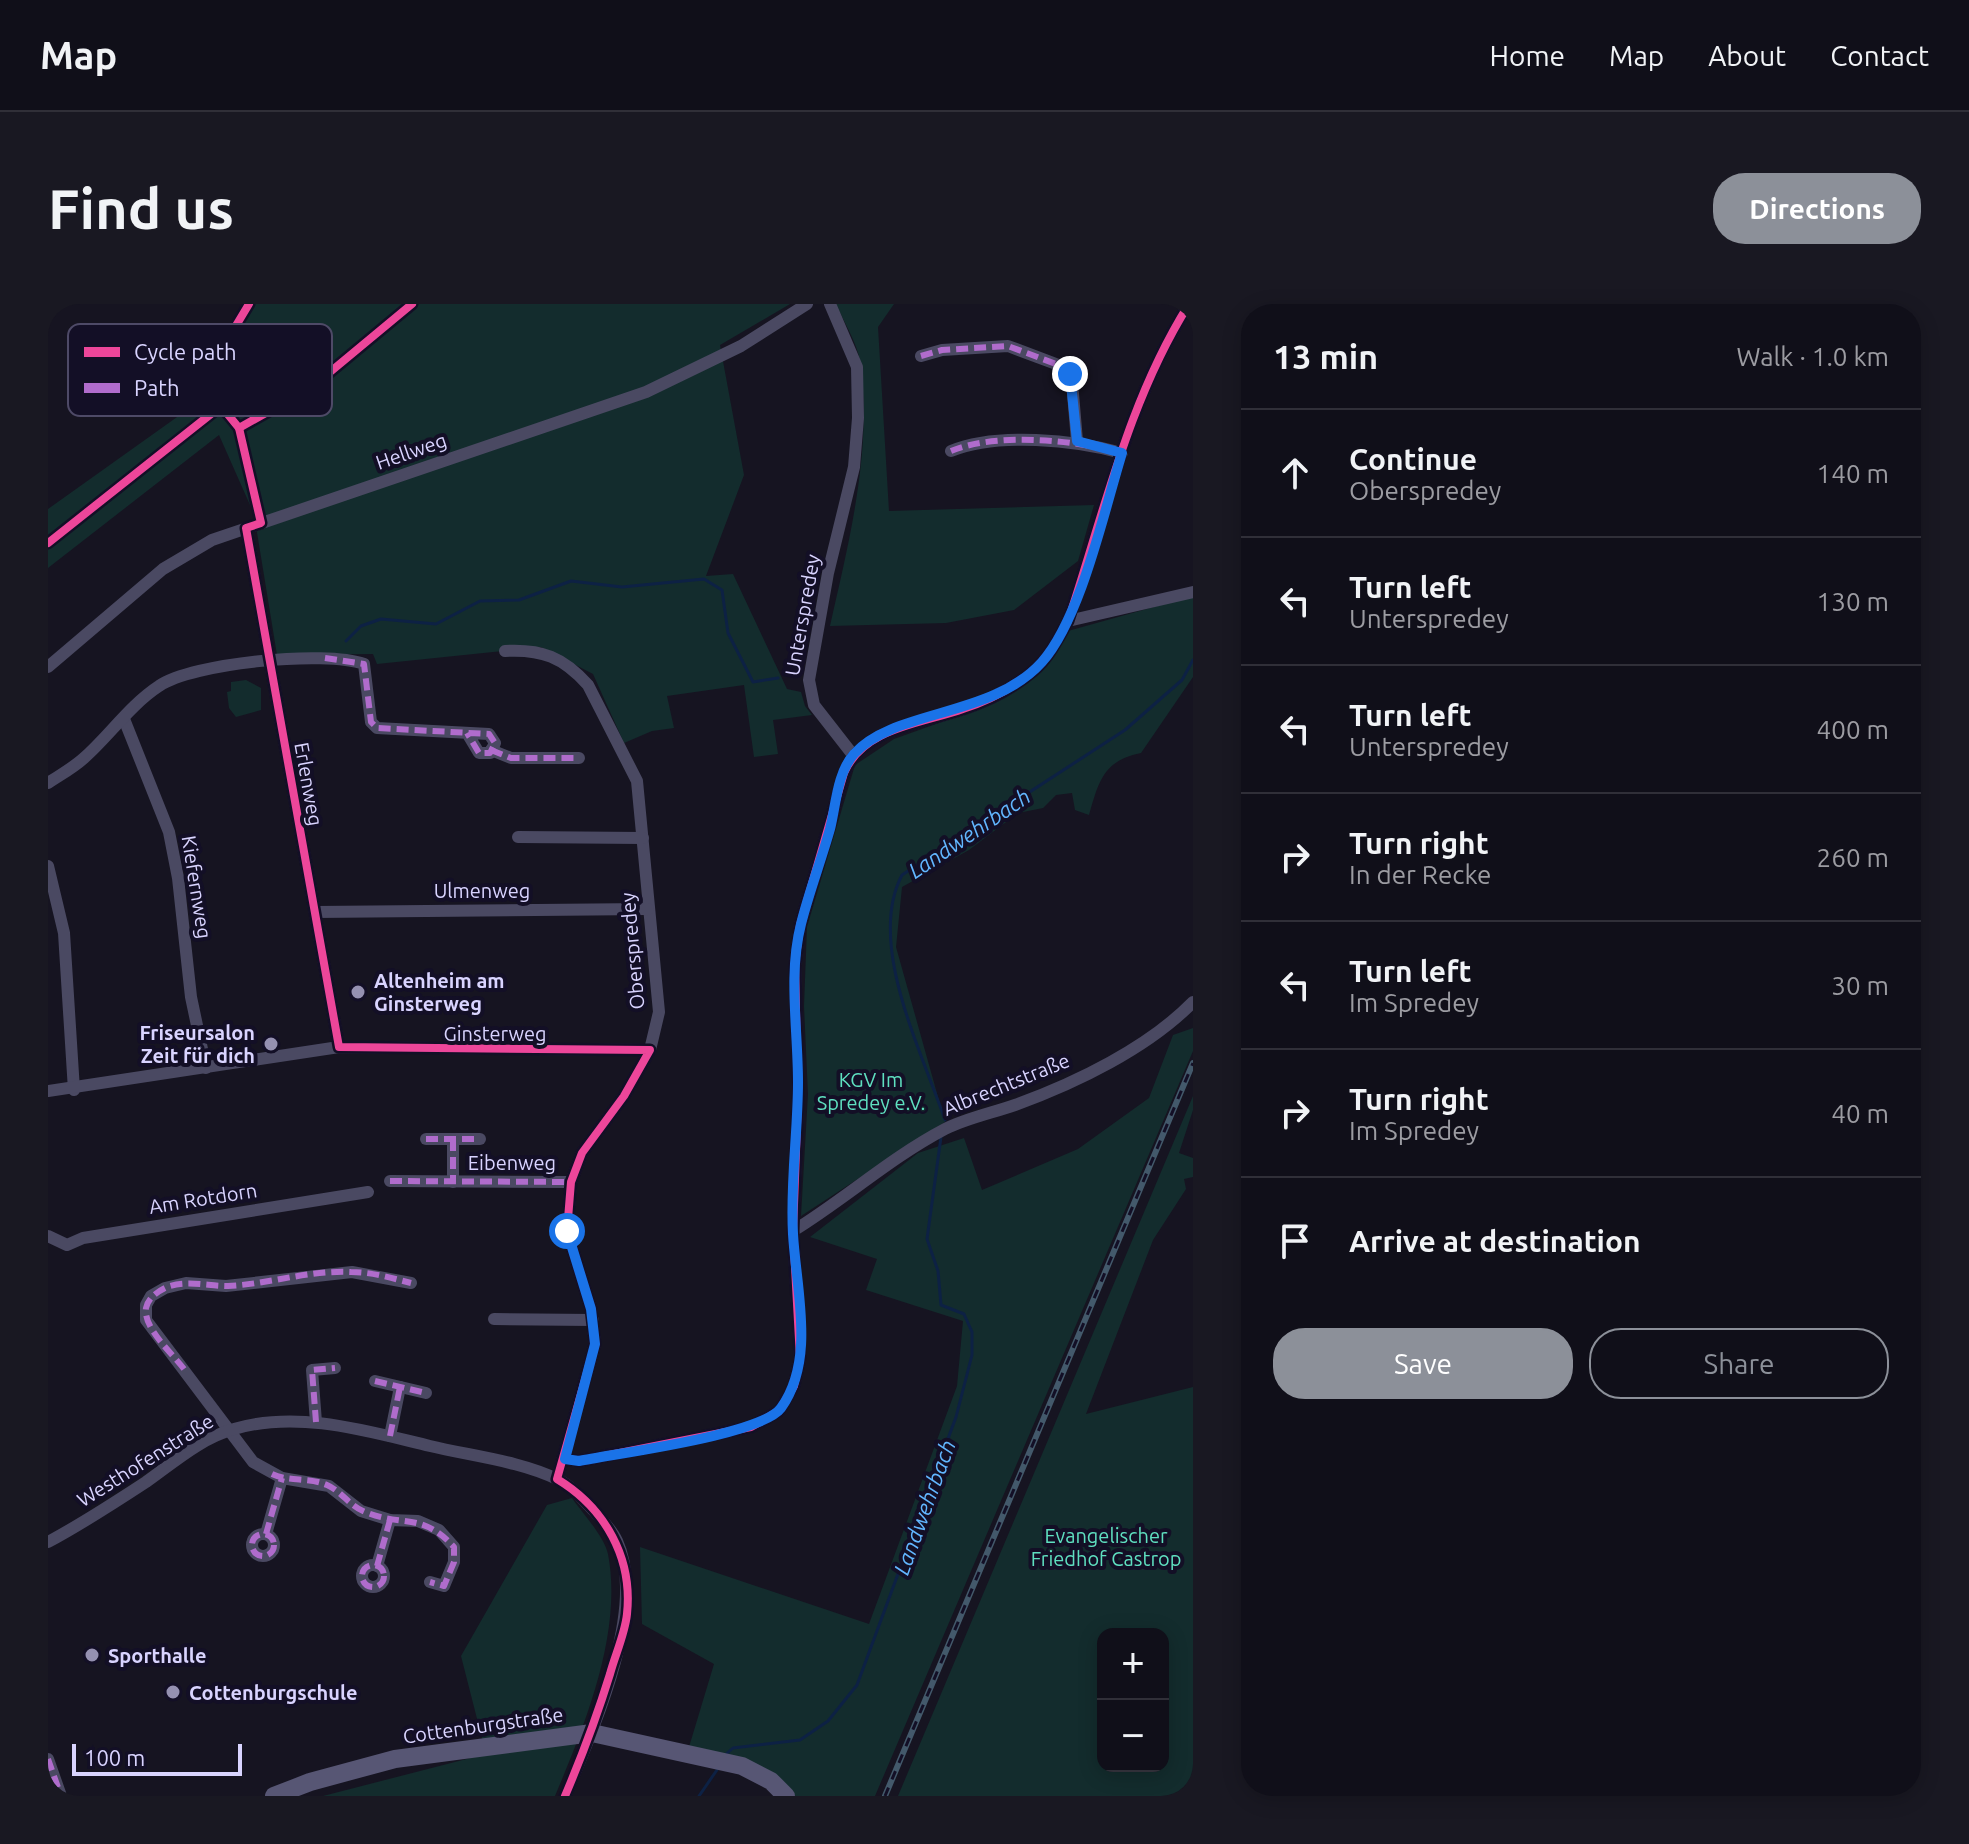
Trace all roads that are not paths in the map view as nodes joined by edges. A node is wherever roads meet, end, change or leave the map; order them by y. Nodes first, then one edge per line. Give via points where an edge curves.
1 (807, 304) edge
2 (830, 304) edge
3 (1189, 304) edge
4 (921, 356) dead end
5 (1077, 441) junction
6 (951, 451) dead end
7 (1122, 453) junction
8 (246, 528) junction
9 (1193, 592) edge
10 (1068, 621) junction
11 (505, 651) dead end
12 (269, 661) junction
13 (48, 667) edge
14 (124, 719) junction
15 (853, 755) junction
16 (579, 758) dead end
17 (48, 783) edge
18 (518, 837) dead end
19 (643, 838) junction
20 (48, 866) edge
21 (648, 909) junction
22 (315, 912) junction
23 (1193, 1002) edge
24 (339, 1047) junction
25 (650, 1050) junction
26 (206, 1068) junction
27 (74, 1090) junction
28 (48, 1091) edge
29 (426, 1139) dead end
30 (453, 1139) junction
31 (480, 1139) dead end
32 (390, 1181) dead end
33 (453, 1182) junction
34 (571, 1182) junction
35 (368, 1192) dead end
36 (793, 1231) junction
37 (48, 1236) edge
38 (411, 1283) dead end
39 (494, 1319) dead end
40 (593, 1320) junction
41 (335, 1368) dead end
42 (375, 1381) dead end
43 (400, 1387) junction
44 (426, 1393) dead end
45 (316, 1422) junction
46 (231, 1430) junction
47 (390, 1436) junction
48 (565, 1459) junction
49 (282, 1478) junction
50 (557, 1479) junction
51 (390, 1520) junction
52 (266, 1534) dead end
53 (48, 1542) edge
54 (377, 1566) dead end
55 (430, 1582) dead end
56 (592, 1733) junction
57 (48, 1759) edge
58 (61, 1796) edge
59 (274, 1796) edge
60 (565, 1796) edge
61 (786, 1796) edge

1 - 8 street, Hellweg via 741,346 646,392
2 - 15 street, Unterspredey via 857,367 858,418 854,467 809,680 814,705
3 - 7 street via 1147,378
4 - 5 street via 1008,346 1064,367 1072,382
5 - 6 street via 971,443
5 - 7 street
7 - 10 street
8 - 12 street, Erlenweg
8 - 13 street, Hellweg via 212,540 163,569
9 - 10 street
10 - 15 street via 1042,662 1015,684 968,708 891,731
11 - 19 street, Oberspredey via 544,652 563,660 588,685 637,781
12 - 14 street via 178,677 160,685
12 - 16 street via 340,658 364,664 371,722 377,728 489,734 495,743 491,750 511,758
12 - 22 street, Erlenweg
14 - 17 street via 81,761
14 - 26 street, Kiefernweg via 169,832
15 - 36 street via 837,794 796,956
18 - 19 street
19 - 21 street, Oberspredey
20 - 27 street via 64,933
21 - 22 street, Ulmenweg
21 - 25 street, Oberspredey via 659,1012
22 - 24 street, Erlenweg
23 - 36 street, Albrechtstraße via 1170,1025 1093,1070 1018,1104 949,1127 896,1156
24 - 25 street, Ginsterweg
24 - 26 street, Ginsterweg
25 - 34 street, Oberspredey via 582,1153
26 - 27 street, Ginsterweg
27 - 28 street, Ginsterweg
29 - 30 street, Eibenweg
30 - 31 street, Eibenweg
30 - 33 street, Eibenweg
32 - 33 street, Eibenweg
33 - 34 street, Eibenweg
34 - 40 street, Oberspredey via 567,1231
35 - 37 street, Am Rotdorn via 83,1238 67,1245
36 - 48 street via 800,1358 794,1386 779,1411 751,1427 579,1461
38 - 46 street via 382,1275 323,1272 226,1286 186,1283 151,1296 146,1320
39 - 40 street
40 - 48 street, Oberspredey via 594,1353
41 - 45 street via 312,1370
42 - 43 street
43 - 44 street
43 - 47 street
45 - 46 street, Westhofenstraße via 264,1421
45 - 47 street, Westhofenstraße
46 - 49 street via 253,1462
46 - 53 street, Westhofenstraße via 203,1442
47 - 50 street, Westhofenstraße
48 - 50 street, Oberspredey
49 - 51 street via 329,1486 361,1511
49 - 52 street
50 - 56 street, Westhofenstraße via 612,1532 625,1575 627,1615
51 - 54 street
51 - 55 street via 418,1521 439,1530 454,1547 444,1586
56 - 59 street, Cottenburgstraße via 395,1759
56 - 60 street, Westhofenstraße
56 - 61 street, Cottenburgstraße via 758,1773
57 - 58 street

